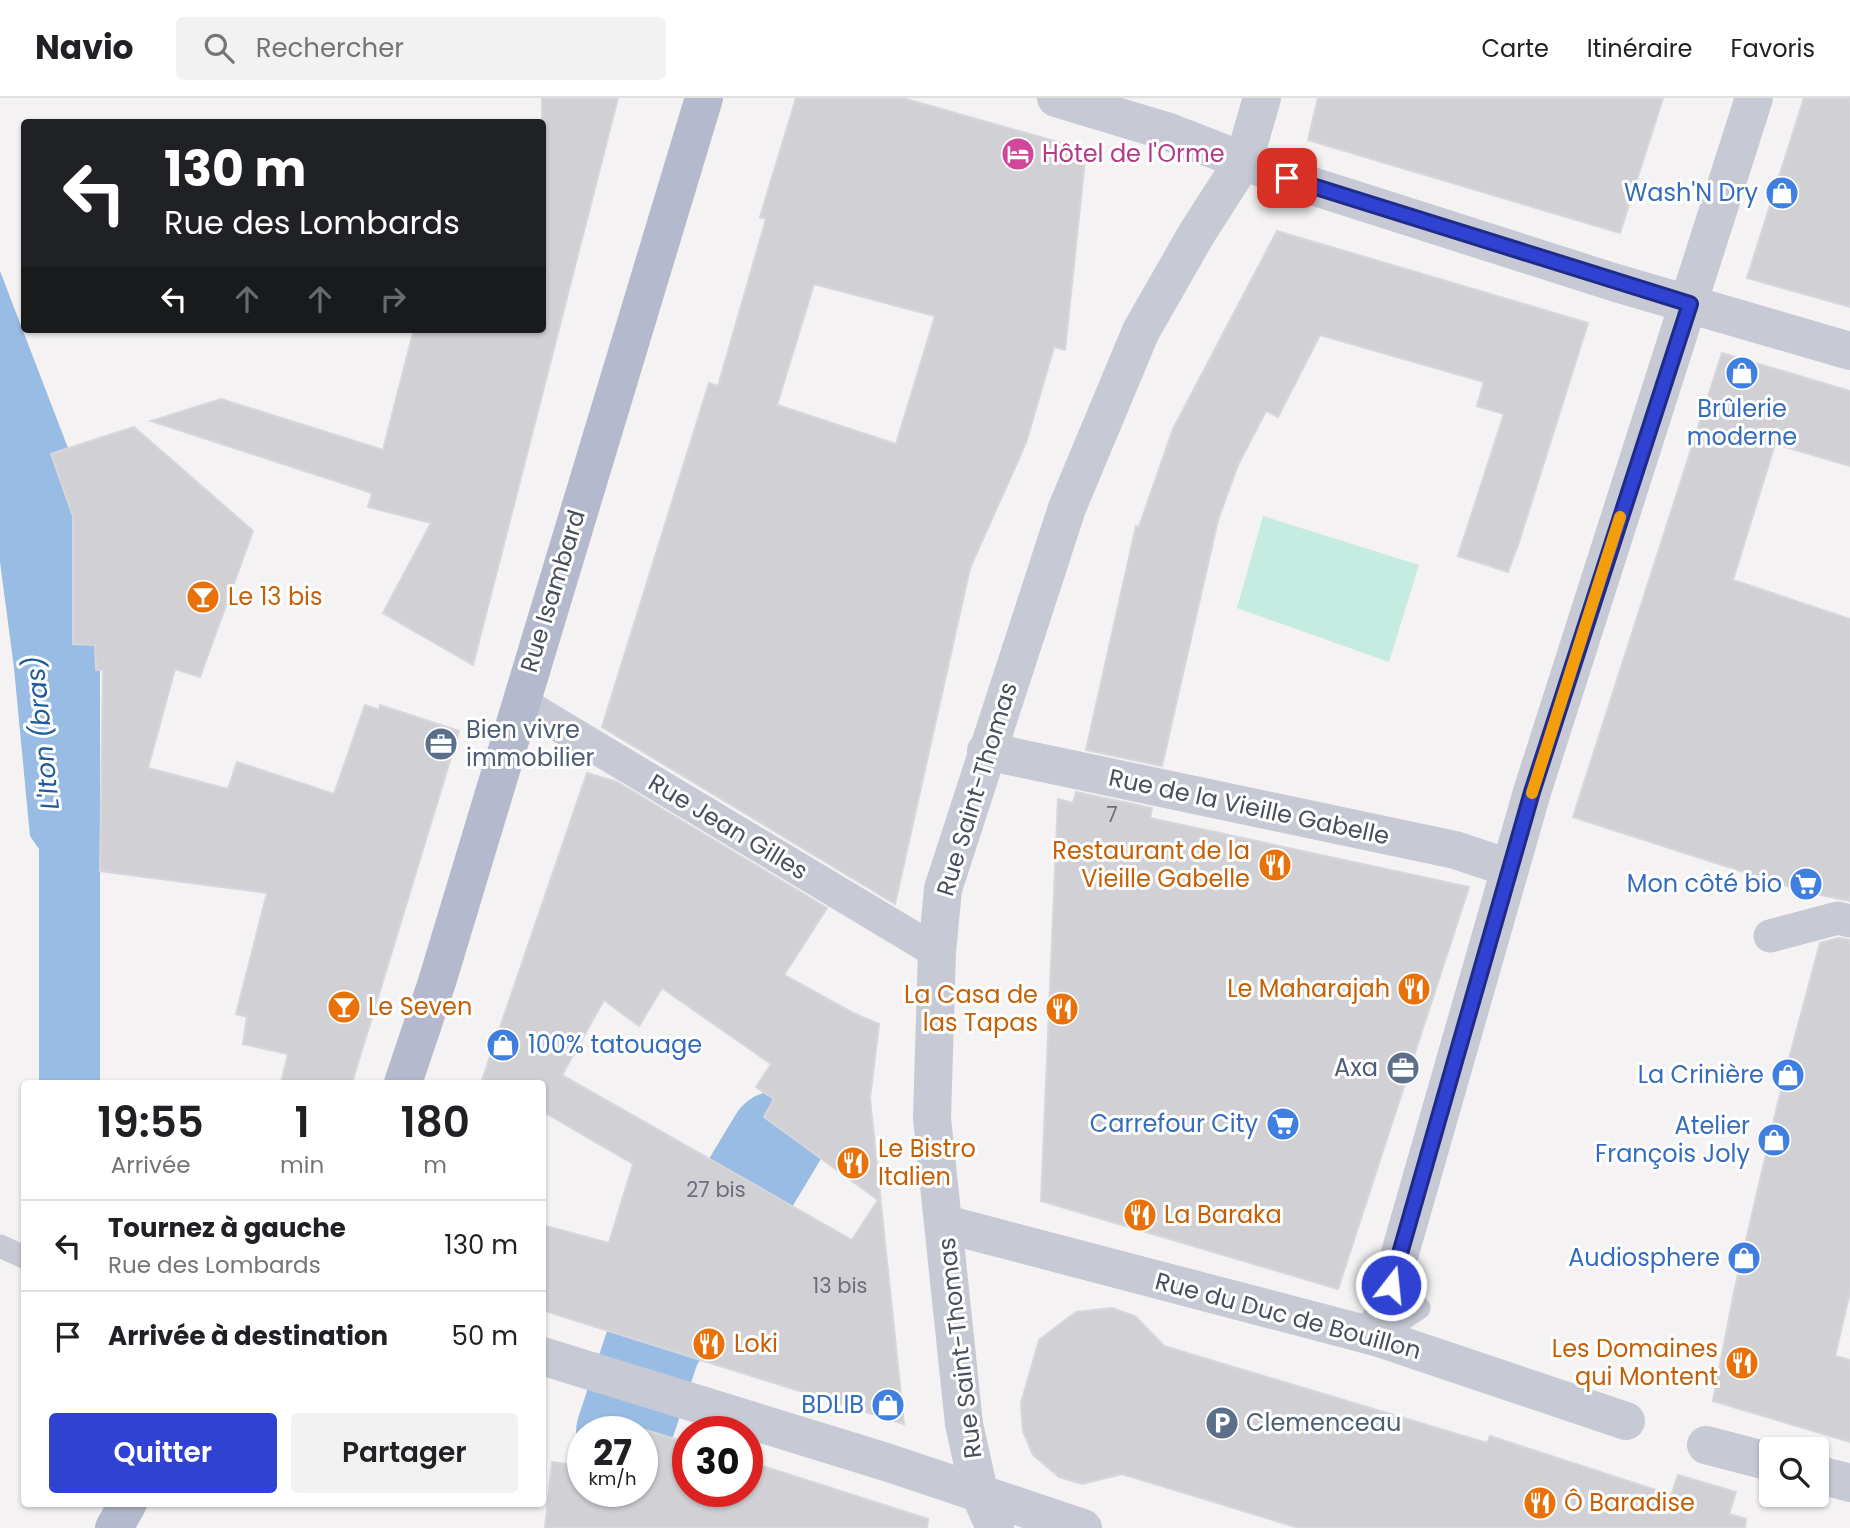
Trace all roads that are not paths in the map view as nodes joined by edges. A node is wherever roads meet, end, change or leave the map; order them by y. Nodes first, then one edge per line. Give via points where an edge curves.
1 (704, 98) edge
2 (1056, 98) edge
3 (1262, 98) edge
4 (1754, 98) edge
5 (1244, 160) junction
6 (1690, 304) junction
7 (1850, 351) edge
8 (520, 702) junction
9 (986, 751) junction
10 (1521, 869) junction
11 (1850, 921) edge
12 (1770, 936) dead end
13 (937, 951) junction
14 (404, 1080) edge
15 (945, 1224) junction
16 (0, 1245) edge
17 (21, 1256) edge
18 (1419, 1308) dead end
19 (1377, 1337) junction
20 (546, 1357) edge
21 (1626, 1421) dead end
22 (1706, 1444) dead end
23 (1759, 1459) edge
24 (1829, 1477) edge
25 (1850, 1483) edge
26 (979, 1492) junction
27 (126, 1507) edge
28 (114, 1528) edge
29 (995, 1528) edge
30 (1083, 1528) edge

1 - 8 main road, Rue Isambard
2 - 5 street
3 - 5 street, Rue Saint-Thomas
4 - 6 street
5 - 6 street via 1287,178
5 - 9 street, Rue Saint-Thomas via 1141,331 1067,508
6 - 7 street
6 - 10 street via 1587,614
8 - 13 street, Rue Jean Gilles
8 - 14 main road, Rue Isambard
9 - 10 street, Rue de la Vieille Gabelle via 1455,850
9 - 13 street, Rue Saint-Thomas via 943,889
10 - 19 street
11 - 12 street via 1838,918
13 - 15 street, Rue Saint-Thomas via 932,1118
15 - 19 street, Rue du Duc de Bouillon
15 - 26 street, Rue Saint-Thomas via 964,1424
16 - 17 lane
18 - 19 lane
19 - 21 street, Rue du Duc de Bouillon
20 - 26 street
22 - 23 street
24 - 25 street
26 - 29 street, Rue Saint-Thomas
26 - 30 street
27 - 28 main road

